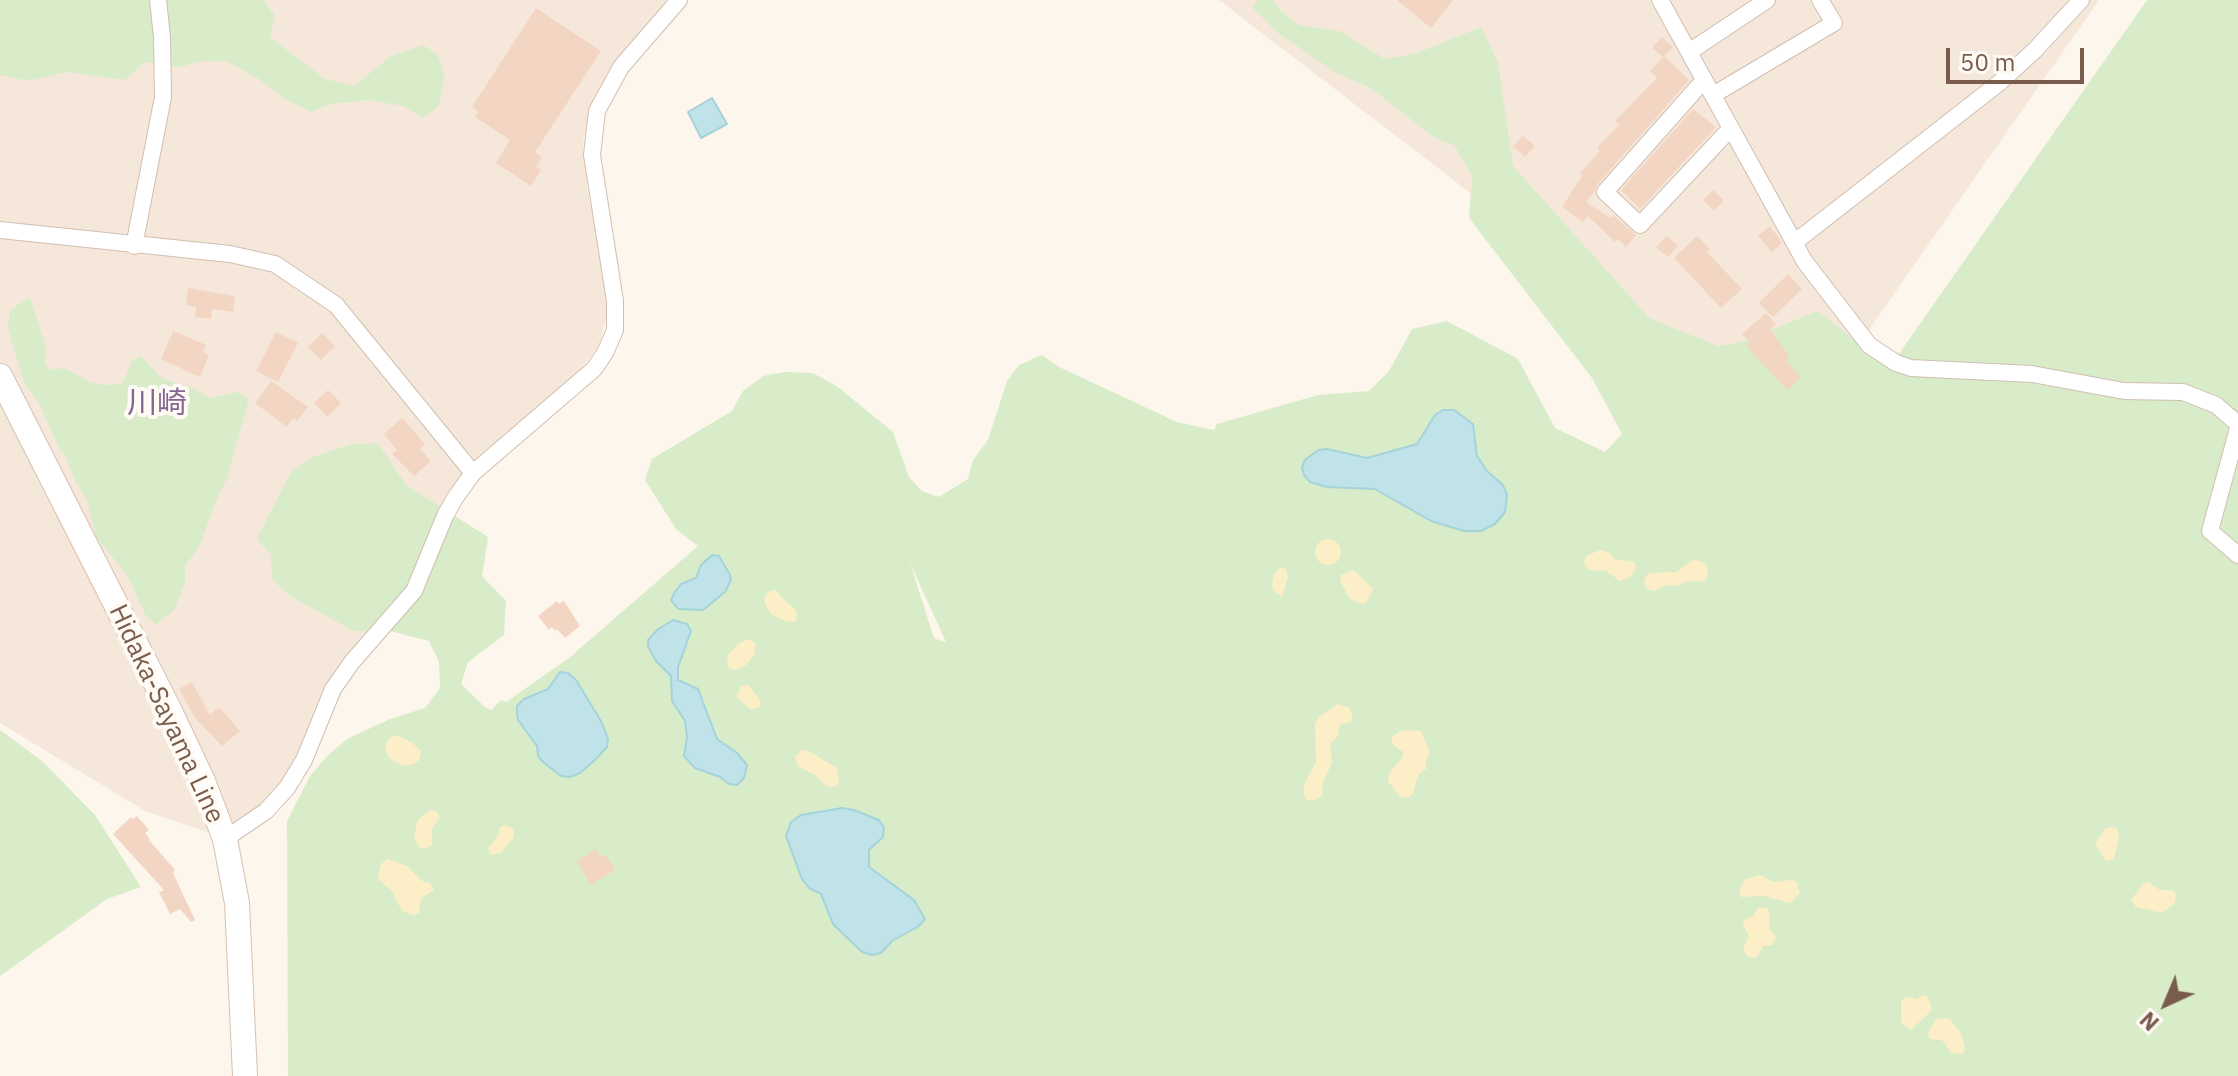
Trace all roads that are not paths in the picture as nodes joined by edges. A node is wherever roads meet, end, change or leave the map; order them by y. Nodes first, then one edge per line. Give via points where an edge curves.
1 (158, 0) edge
2 (679, 0) edge
3 (1660, 0) edge
4 (1767, 0) edge
5 (1820, 0) edge
6 (2081, 0) edge
7 (1689, 52) junction
8 (1704, 80) junction
9 (1713, 95) junction
10 (1731, 128) junction
11 (0, 230) edge
12 (1795, 242) junction
13 (134, 246) junction
14 (0, 376) edge
15 (2238, 426) edge
16 (473, 473) junction
17 (2238, 555) edge
18 (225, 839) junction
19 (245, 1076) edge

1 - 13 street via 163,97
2 - 16 street via 621,67 597,111 592,155 615,301 615,330 605,353 594,369
3 - 7 street
4 - 7 street
5 - 9 street via 1834,23
6 - 12 street via 1999,83
7 - 8 street
8 - 9 street
8 - 10 street via 1605,192 1640,225
9 - 10 street
10 - 12 street
11 - 13 street
12 - 15 street via 1858,335 1896,363 1929,370 2032,374 2124,391 2183,392 2216,405
13 - 16 street via 230,254 275,264 307,283 336,305
14 - 18 main road, Hidaka-Sayama Line via 170,711
15 - 17 street via 2210,531
16 - 18 street via 445,516 414,591 333,689 287,788 266,811
18 - 19 main road, Hidaka-Sayama Line via 237,903

